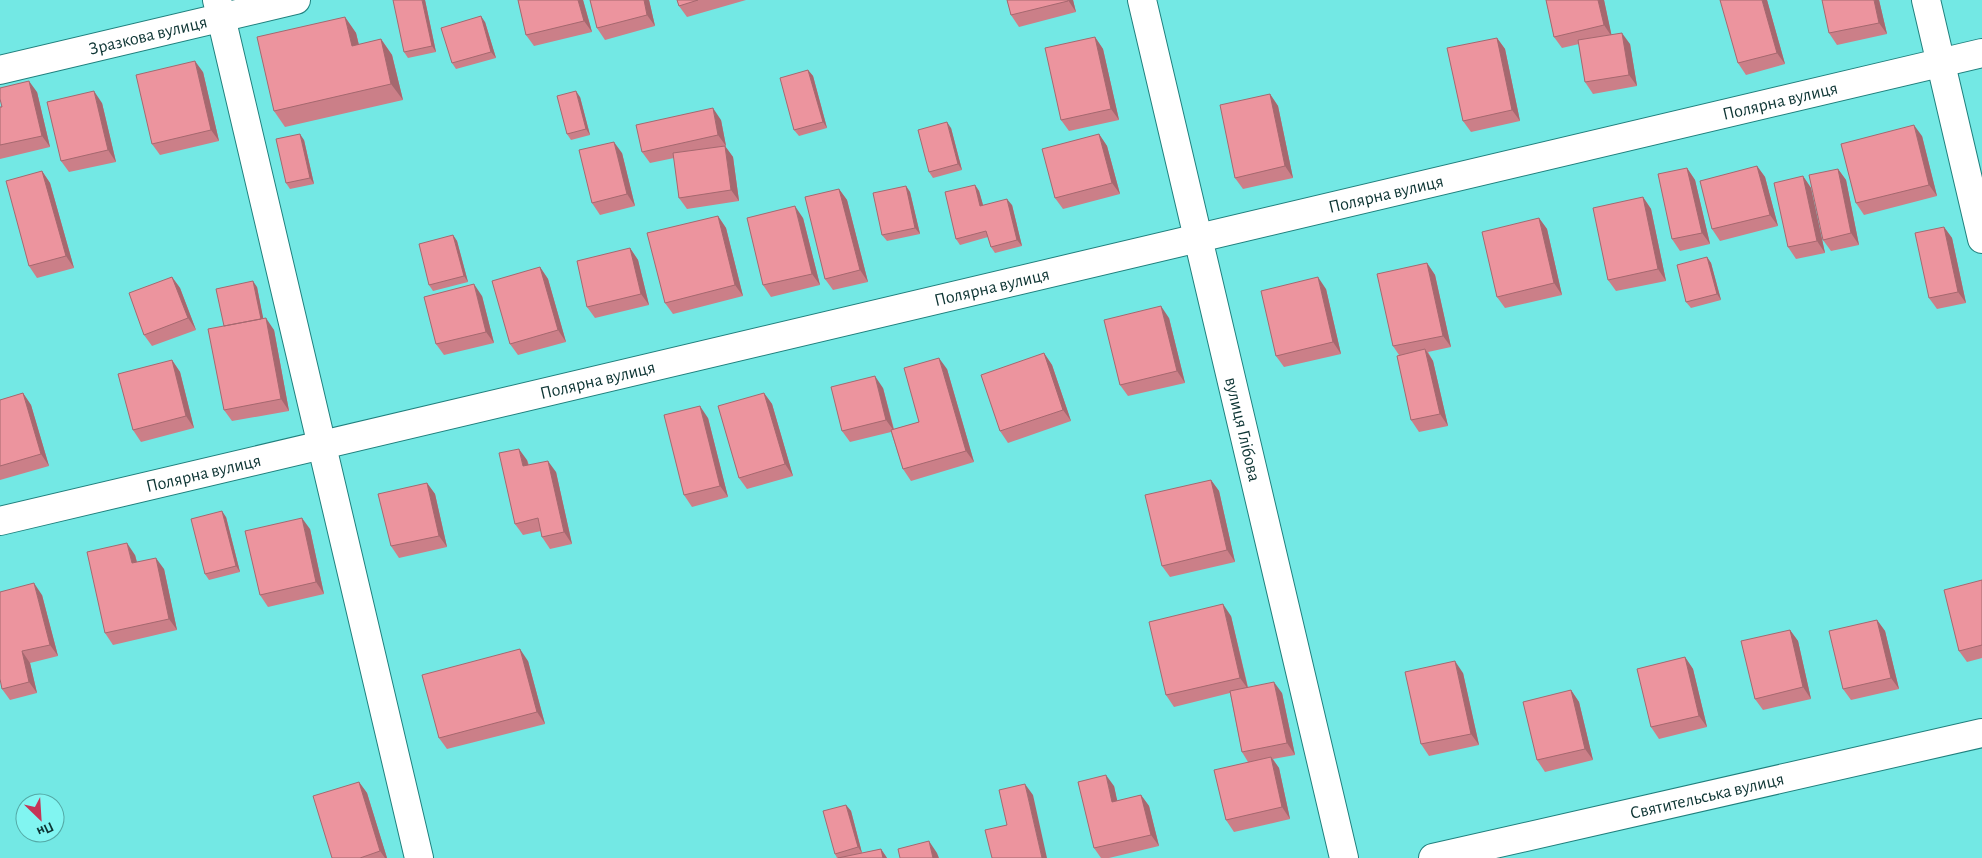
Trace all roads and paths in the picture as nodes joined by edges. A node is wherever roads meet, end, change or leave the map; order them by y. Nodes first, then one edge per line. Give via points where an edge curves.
1 (296, 0) edge
2 (1142, 0) edge
3 (1926, 0) edge
4 (220, 9) edge
5 (1982, 53) edge
6 (1941, 63) junction
7 (0, 70) edge
8 (1198, 238) junction
9 (1982, 239) edge
10 (322, 445) junction
11 (0, 521) edge
12 (1982, 733) edge
13 (419, 858) edge
14 (1344, 858) edge
15 (1433, 858) edge

1 - 4 street, Зразкова вулиця
2 - 8 street, вулиця Глібова
3 - 6 street
4 - 7 street, Зразкова вулиця
4 - 10 street
5 - 6 street, Полярна вулиця
6 - 8 street, Полярна вулиця
6 - 9 street
8 - 10 street, Полярна вулиця
8 - 14 street, вулиця Глібова
10 - 11 street, Полярна вулиця
10 - 13 street
12 - 15 street, Святительська вулиця

